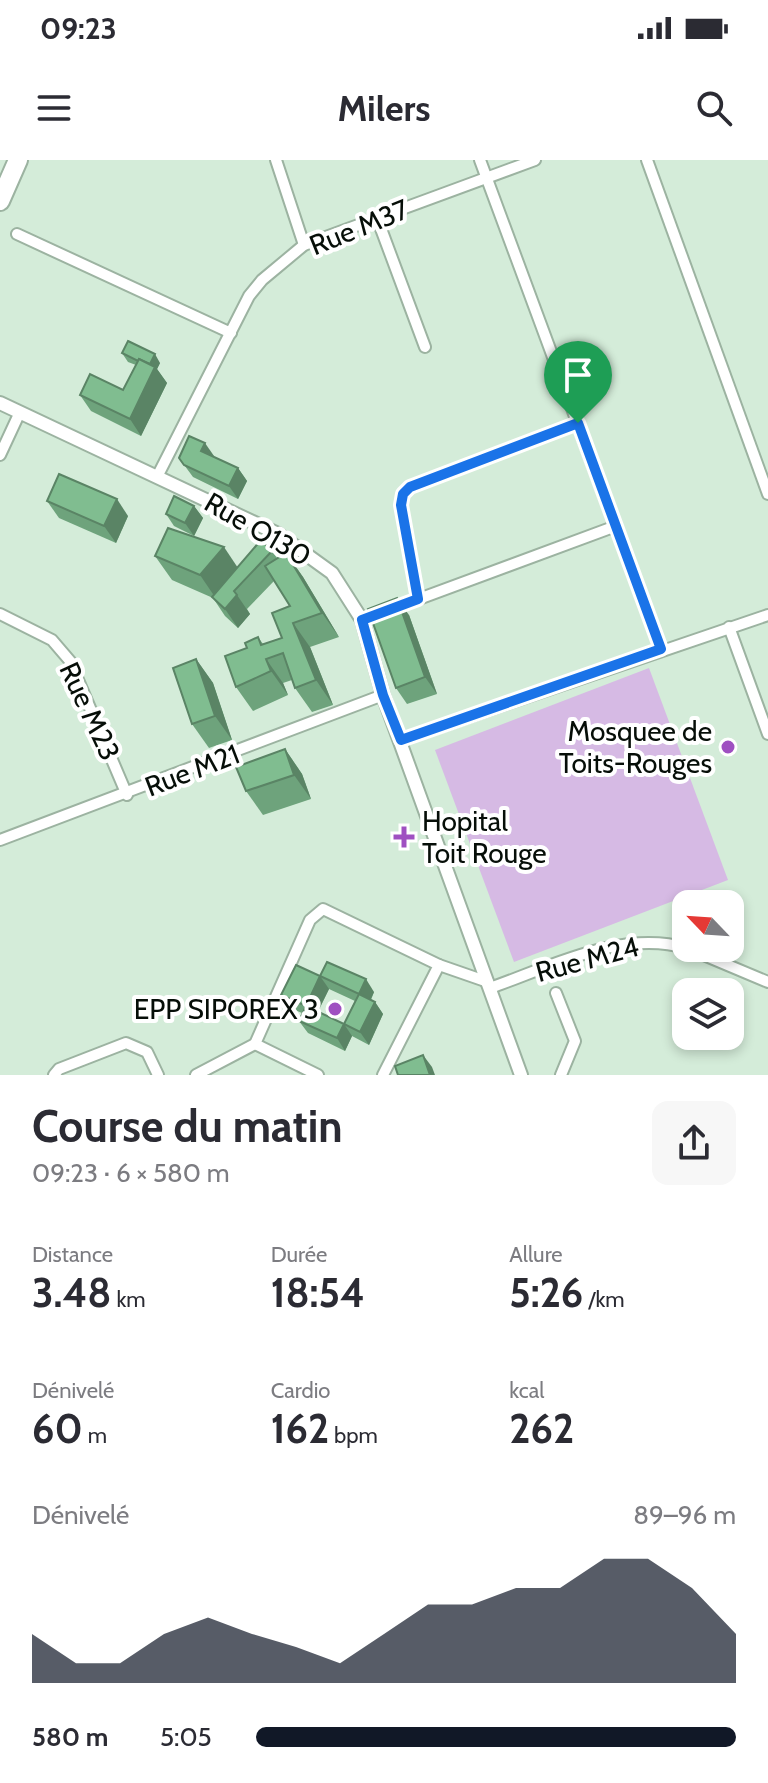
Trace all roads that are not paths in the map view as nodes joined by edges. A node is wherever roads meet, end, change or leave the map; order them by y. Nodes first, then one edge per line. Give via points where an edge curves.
1 (18, 160) edge
2 (276, 160) edge
3 (480, 160) edge
4 (535, 160) edge
5 (647, 160) edge
6 (488, 178) junction
7 (0, 201) edge
8 (377, 218) junction
9 (17, 234) dead end
10 (304, 245) junction
11 (231, 333) junction
12 (425, 347) dead end
13 (0, 403) edge
14 (20, 412) junction
15 (578, 423) junction
16 (0, 455) edge
17 (158, 475) junction
18 (768, 494) edge
19 (616, 526) junction
20 (418, 599) junction
21 (0, 614) edge
22 (768, 615) edge
23 (362, 620) junction
24 (729, 627) junction
25 (661, 649) junction
26 (383, 695) junction
27 (768, 734) edge
28 (401, 740) junction
29 (127, 795) junction
30 (0, 840) edge
31 (672, 945) edge
32 (720, 962) edge
33 (439, 965) junction
34 (768, 982) edge
35 (489, 985) junction
36 (556, 993) dead end
37 (255, 1044) junction
38 (54, 1075) edge
39 (158, 1075) edge
40 (196, 1075) edge
41 (318, 1075) edge
42 (383, 1075) edge
43 (521, 1075) edge
44 (561, 1075) edge

1 - 7 highway
2 - 10 street
3 - 6 street
4 - 6 street, Rue M37
5 - 18 street
6 - 8 street, Rue M37
6 - 15 street
8 - 10 street, Rue M37
8 - 12 street
9 - 11 street
10 - 11 street, Rue M37 via 262,280
11 - 17 street, Rue M37
13 - 14 street, Rue O130
14 - 16 street
14 - 17 street, Rue O130
15 - 19 street
15 - 20 street via 403,494
17 - 23 street, Rue O130 via 278,534 332,573
19 - 20 street
19 - 25 street
20 - 23 street
21 - 29 street, Rue M23 via 52,640 70,661
22 - 24 street
23 - 26 street, Rue O130
24 - 25 street
24 - 27 street
25 - 28 street
26 - 28 street, Rue O130
26 - 29 street, Rue M21
28 - 35 street, Rue O130
29 - 30 street, Rue M21
31 - 35 street, Rue M24 via 631,943
32 - 34 street, Rue M24
33 - 35 street
33 - 37 street via 323,909 310,920
33 - 42 street
35 - 43 street, Rue O130
36 - 44 street via 575,1041
37 - 40 street
37 - 41 street
38 - 39 street via 126,1043 147,1052

